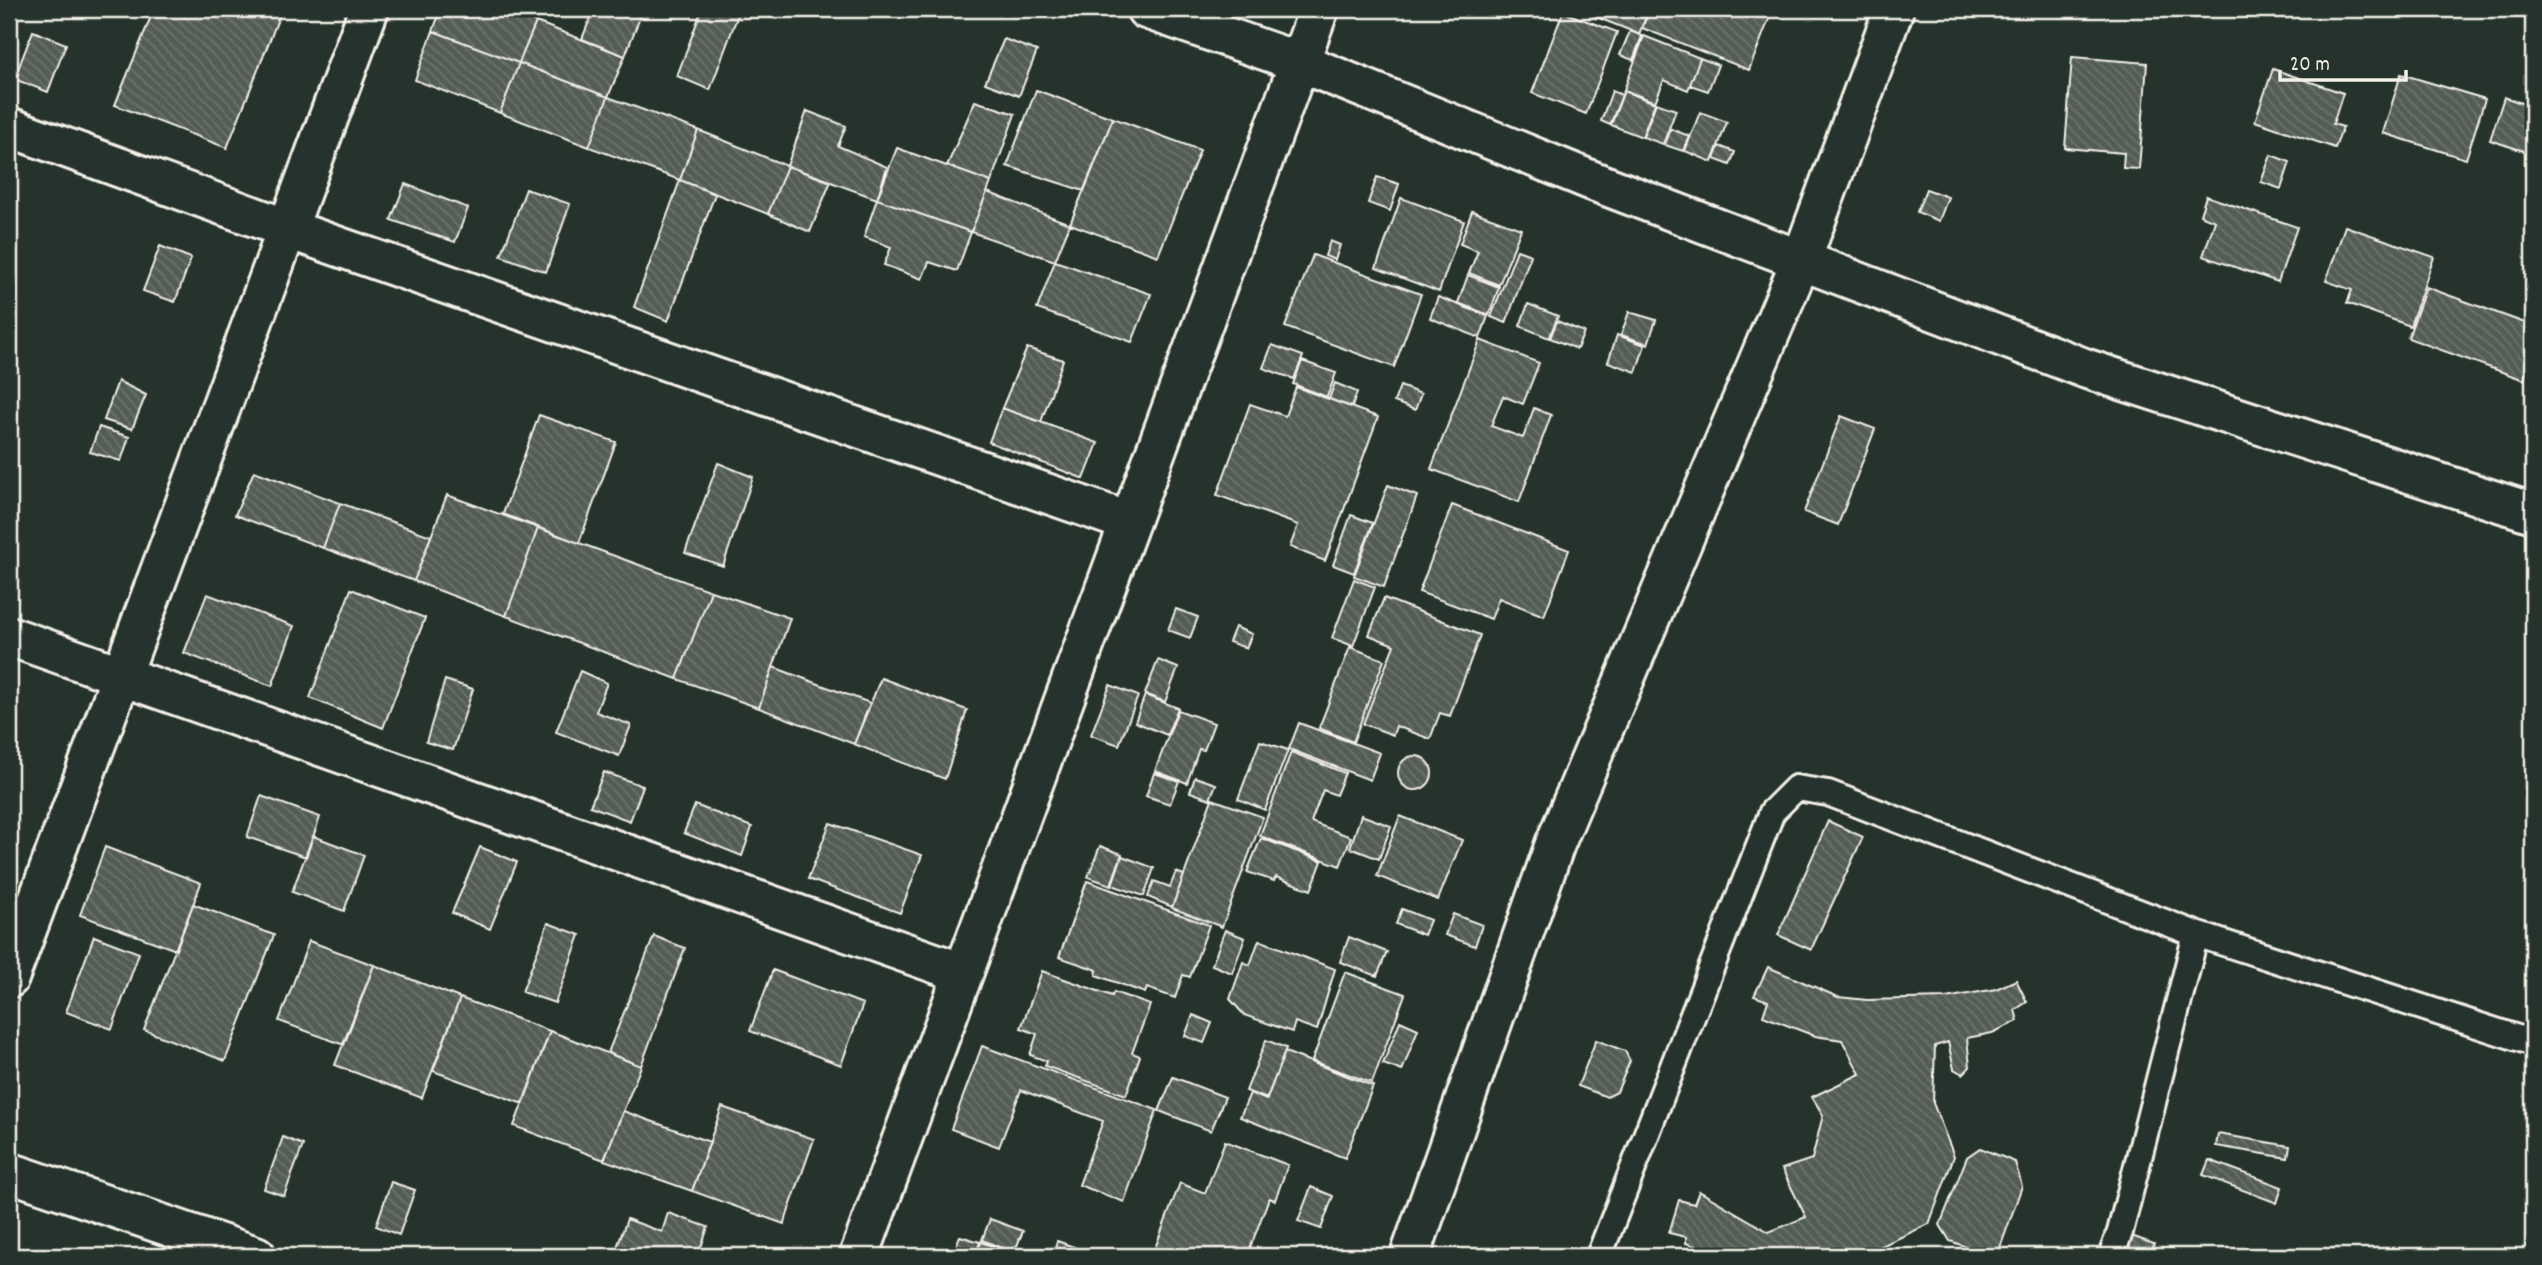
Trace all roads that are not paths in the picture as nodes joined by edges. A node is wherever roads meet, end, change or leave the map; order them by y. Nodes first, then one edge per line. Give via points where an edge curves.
1 (369, 9) edge
2 (1146, 9) edge
3 (1319, 9) edge
4 (1894, 9) edge
5 (1300, 62) junction
6 (9, 127) edge
7 (285, 228) junction
8 (1802, 258) junction
9 (2533, 513) edge
10 (1129, 522) junction
11 (9, 636) edge
12 (120, 677) junction
13 (2196, 934) junction
14 (963, 973) junction
15 (9, 978) edge
16 (2533, 1043) edge
17 (9, 1172) edge
18 (256, 1256) edge
19 (859, 1256) edge
20 (1410, 1256) edge
21 (1599, 1256) edge
22 (2111, 1256) edge

1 - 7 street
2 - 5 street
3 - 5 street
4 - 8 street
5 - 8 street via 1593,181
5 - 10 street
6 - 7 street
7 - 10 street
7 - 12 street
8 - 9 street via 2087,369
8 - 20 street via 1555,844
10 - 14 street
11 - 12 street
12 - 14 street
12 - 15 street
13 - 16 lane
13 - 21 lane via 1828,793 1796,788 1772,813
13 - 22 lane
14 - 19 street
17 - 18 street

